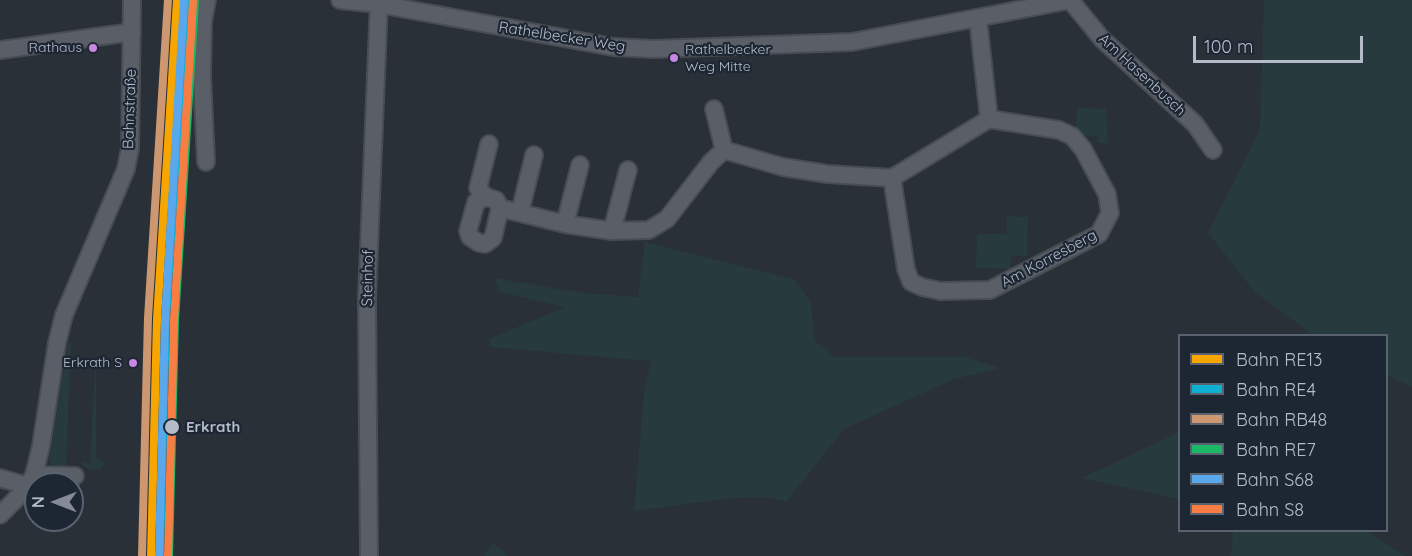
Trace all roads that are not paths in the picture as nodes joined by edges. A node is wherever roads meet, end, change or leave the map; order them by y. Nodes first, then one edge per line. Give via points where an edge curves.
1 (132, 0) edge
2 (207, 0) edge
3 (340, 0) edge
4 (1070, 0) edge
5 (379, 2) edge
6 (978, 19) junction
7 (132, 32) junction
8 (0, 50) edge
9 (714, 109) dead end
10 (989, 118) junction
11 (489, 144) dead end
12 (724, 150) junction
13 (1213, 150) dead end
14 (534, 155) dead end
15 (206, 162) dead end
16 (580, 165) dead end
17 (628, 170) dead end
18 (892, 178) junction
19 (486, 197) junction
20 (500, 208) junction
21 (520, 212) junction
22 (565, 224) junction
23 (612, 231) junction
24 (33, 472) edge
25 (0, 478) edge
26 (24, 480) edge
27 (24, 488) edge
28 (0, 515) edge
29 (369, 556) edge

1 - 7 street, Bahnstraße
2 - 15 street via 202,75
3 - 5 street, Rathelbecker Weg
4 - 6 street, Rathelbecker Weg
4 - 13 street, Am Hasenbusch via 1102,39 1195,124
5 - 6 street, Rathelbecker Weg via 613,47 653,49 852,42
5 - 29 street, Steinhof via 367,298
6 - 10 street
7 - 8 street
7 - 24 street, Bahnstraße via 130,148 126,169 64,315
9 - 12 street
10 - 18 street
10 - 18 street, Am Korresberg via 1059,130 1072,136 1107,194 1110,213 1099,234 990,290 940,291 922,287 911,282 906,269
11 - 19 street via 478,188
12 - 18 street via 783,168
12 - 23 street via 658,227 639,232
14 - 21 street
16 - 22 street
17 - 23 street
19 - 20 street via 496,200
19 - 20 street via 476,202 473,210 468,231 474,240 485,244 493,238
20 - 21 street
21 - 22 street
22 - 23 street
25 - 26 street
27 - 28 street

